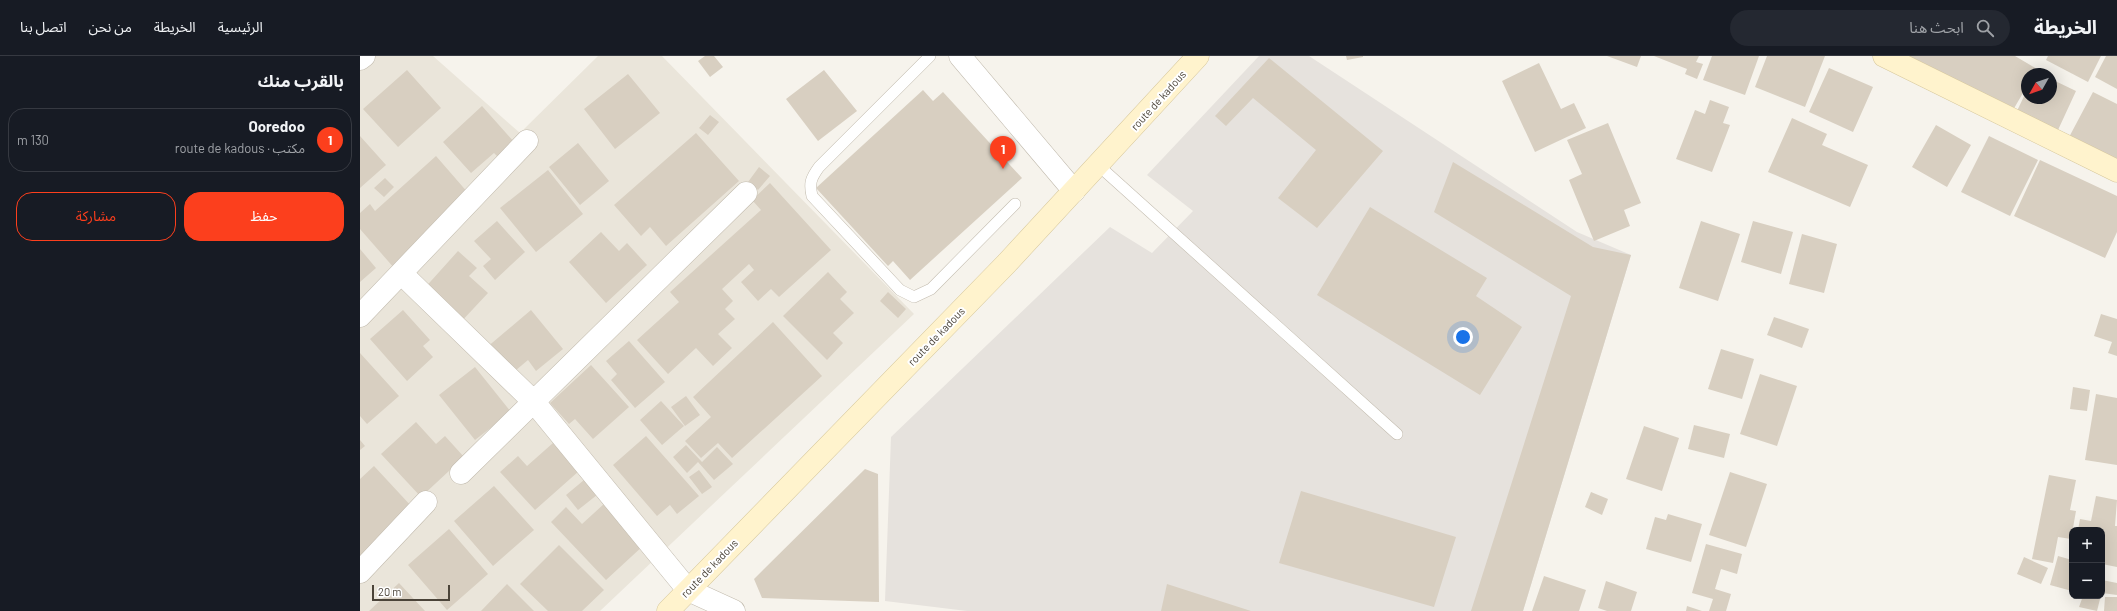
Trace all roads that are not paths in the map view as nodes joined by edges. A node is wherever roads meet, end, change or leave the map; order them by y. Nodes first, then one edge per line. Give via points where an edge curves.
1 (364, 56) edge
2 (930, 56) edge
3 (960, 56) edge
4 (1198, 56) edge
5 (1884, 56) edge
6 (360, 59) edge
7 (527, 142) dead end
8 (1098, 165) junction
9 (2117, 171) edge
10 (1074, 191) junction
11 (746, 193) dead end
12 (1015, 204) dead end
13 (402, 274) junction
14 (360, 316) edge
15 (534, 402) junction
16 (1398, 434) dead end
17 (461, 473) dead end
18 (426, 502) dead end
19 (360, 572) edge
20 (688, 590) junction
21 (668, 611) edge
22 (734, 611) edge

1 - 6 street
2 - 12 lane via 819,167 809,184 812,196 900,290 914,297 931,289
3 - 10 street
4 - 8 main road, route de kadous
5 - 9 main road
7 - 13 street
8 - 10 main road, route de kadous
8 - 16 lane
10 - 20 main road, route de kadous
11 - 15 street
13 - 14 street
13 - 15 street
15 - 17 street
15 - 20 street
18 - 19 street
20 - 21 main road, route de kadous
20 - 22 street

